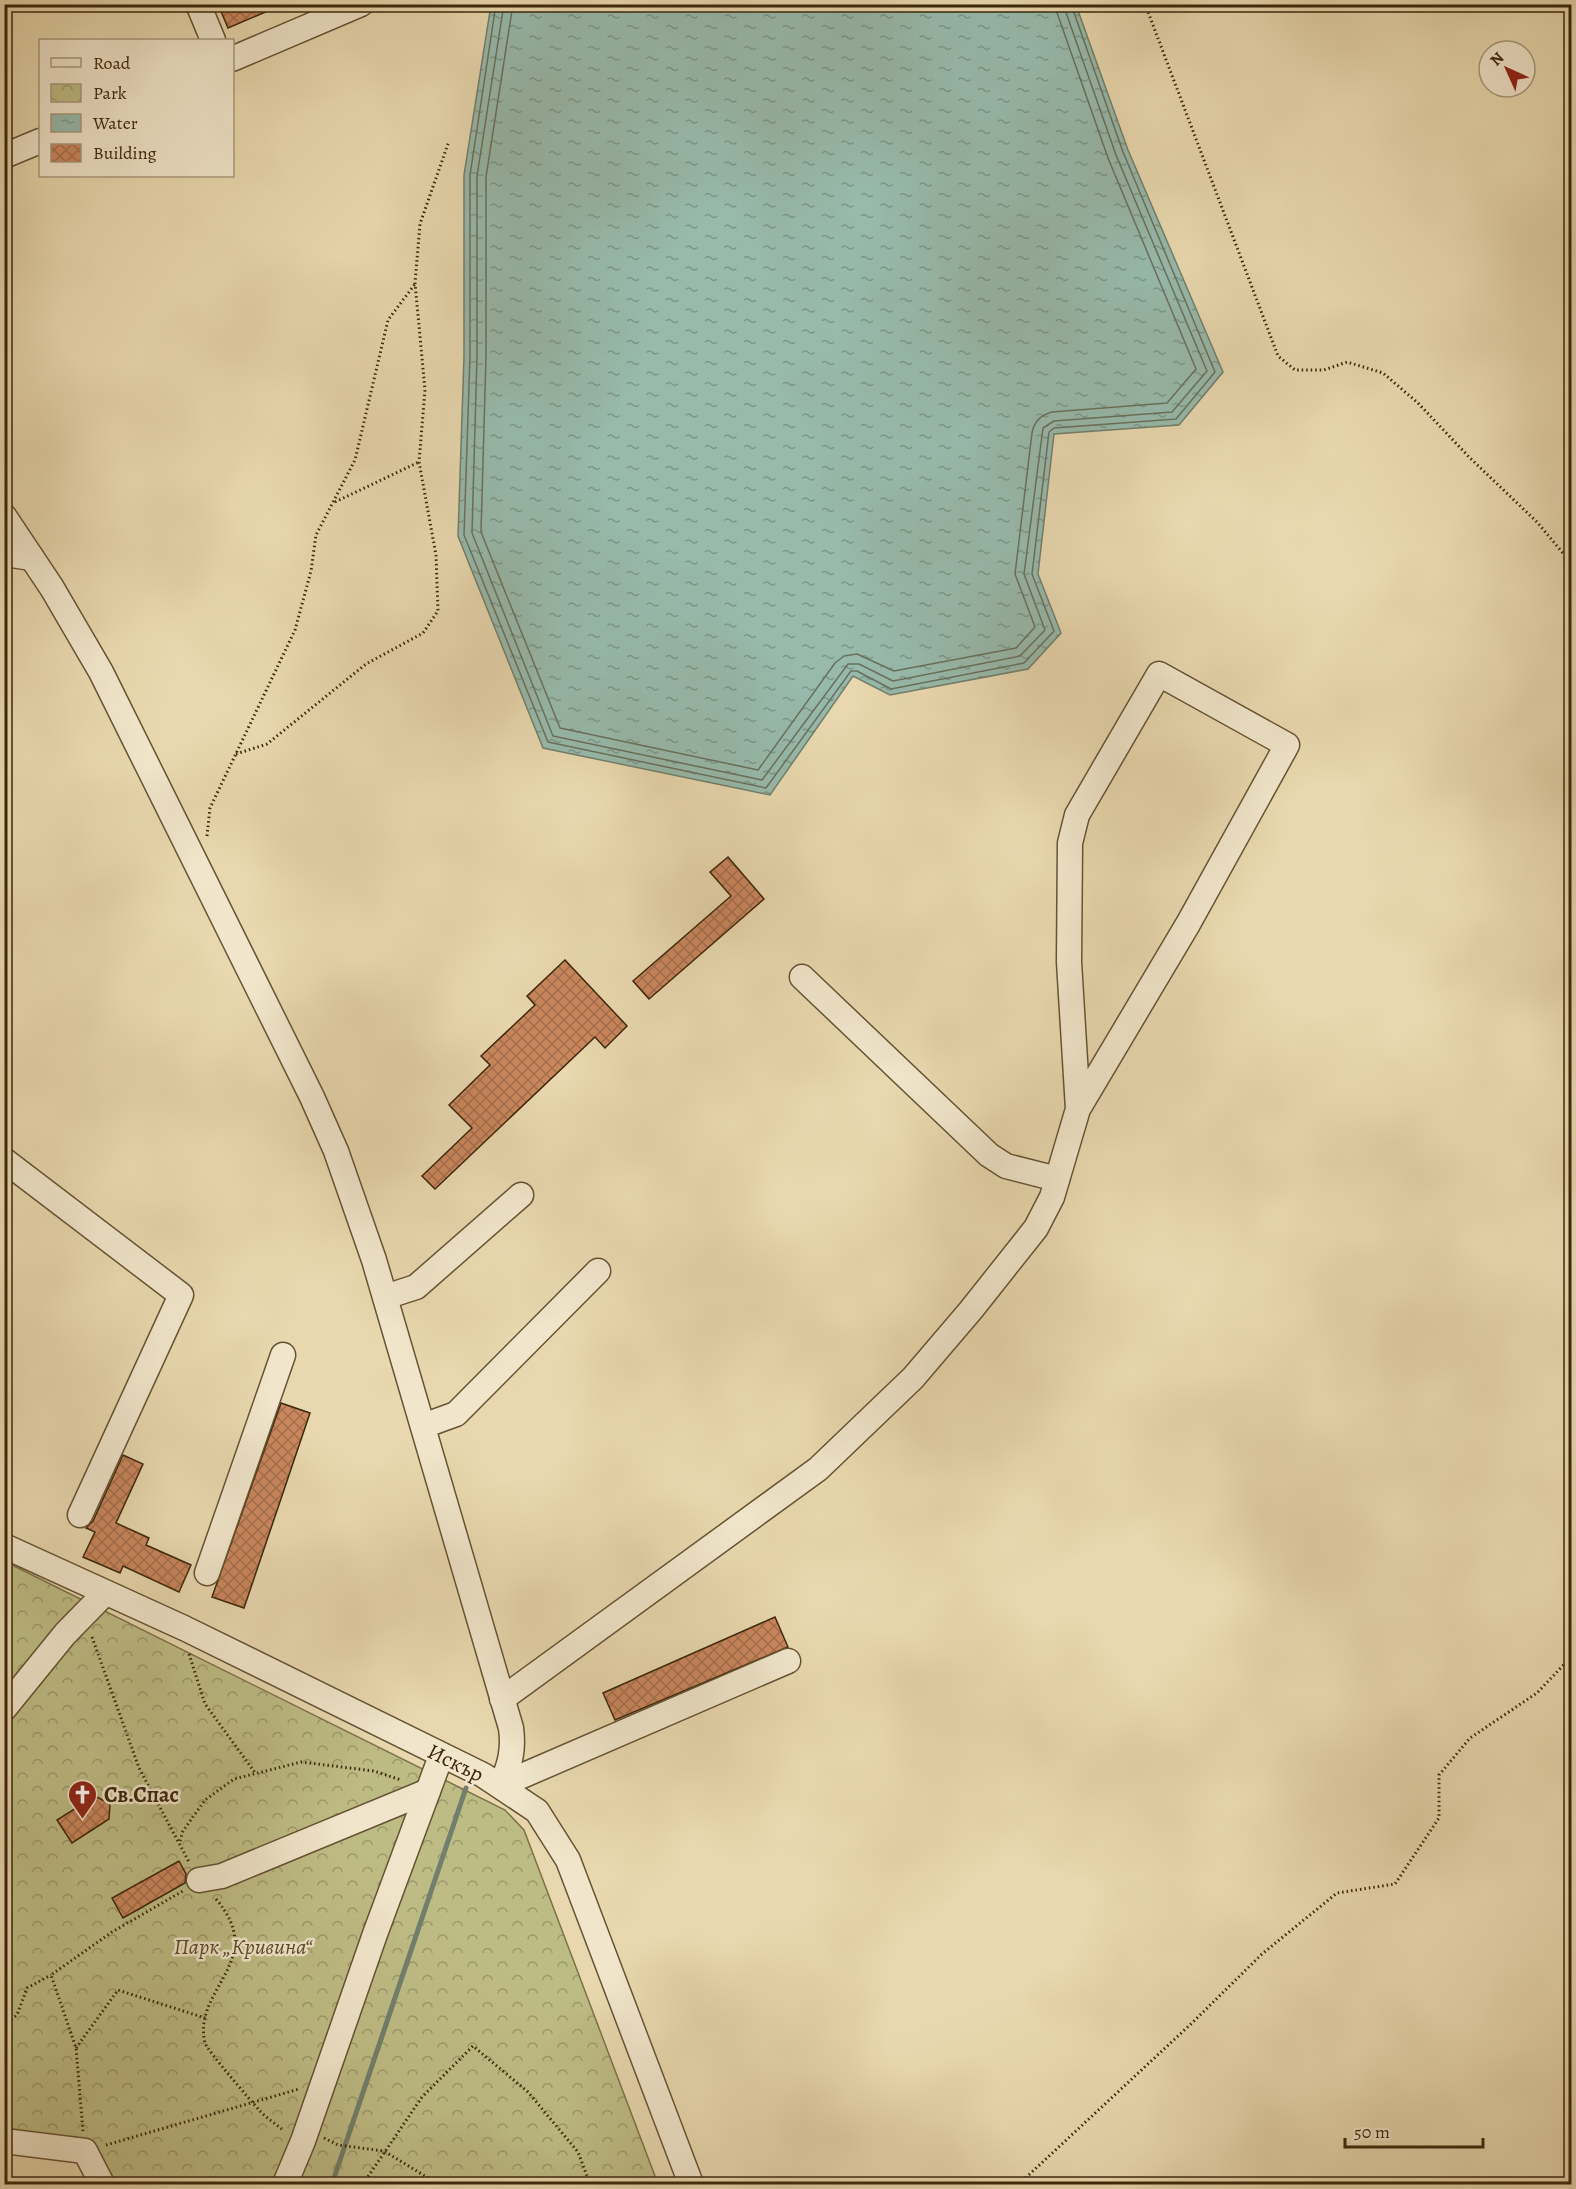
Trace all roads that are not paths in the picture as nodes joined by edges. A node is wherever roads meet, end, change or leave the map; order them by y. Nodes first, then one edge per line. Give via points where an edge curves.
1 (198, 4) edge
2 (361, 4) edge
3 (213, 39) edge
4 (234, 58) edge
5 (39, 141) edge
6 (4, 156) edge
7 (4, 516) edge
8 (4, 554) edge
9 (32, 558) junction
10 (802, 977) dead end
11 (1078, 1109) junction
12 (4, 1160) edge
13 (1057, 1179) junction
14 (521, 1195) dead end
15 (598, 1271) dead end
16 (385, 1297) junction
17 (283, 1355) dead end
18 (423, 1426) junction
19 (80, 1515) dead end
20 (4, 1546) edge
21 (207, 1573) dead end
22 (105, 1593) junction
23 (788, 1661) dead end
24 (502, 1699) junction
25 (4, 1709) edge
26 (441, 1756) junction
27 (501, 1785) junction
28 (428, 1791) junction
29 (199, 1880) road end
30 (4, 2141) edge
31 (102, 2184) edge
32 (285, 2184) edge
33 (691, 2184) edge

1 - 3 street
2 - 4 street
5 - 6 street
7 - 9 street
8 - 9 street
9 - 16 street via 101,672 312,1097 354,1197
10 - 13 street via 989,1155 1006,1166
11 - 11 street via 1070,962 1070,843 1077,815 1159,674 1287,745 1188,924
11 - 13 street
12 - 19 street via 181,1295
13 - 24 street via 1036,1228 913,1378 872,1420 818,1469 759,1514
14 - 16 street via 416,1287
15 - 18 street via 456,1414
16 - 18 street
17 - 21 street
18 - 24 street
20 - 22 street, Искър
22 - 25 street via 83,1613
22 - 26 street, Искър
23 - 27 street
24 - 27 street via 513,1747
26 - 27 street, Искър
26 - 28 street
27 - 33 street, Искър via 537,1811 568,1860
28 - 29 street via 222,1876
28 - 32 street
30 - 31 street via 85,2151

